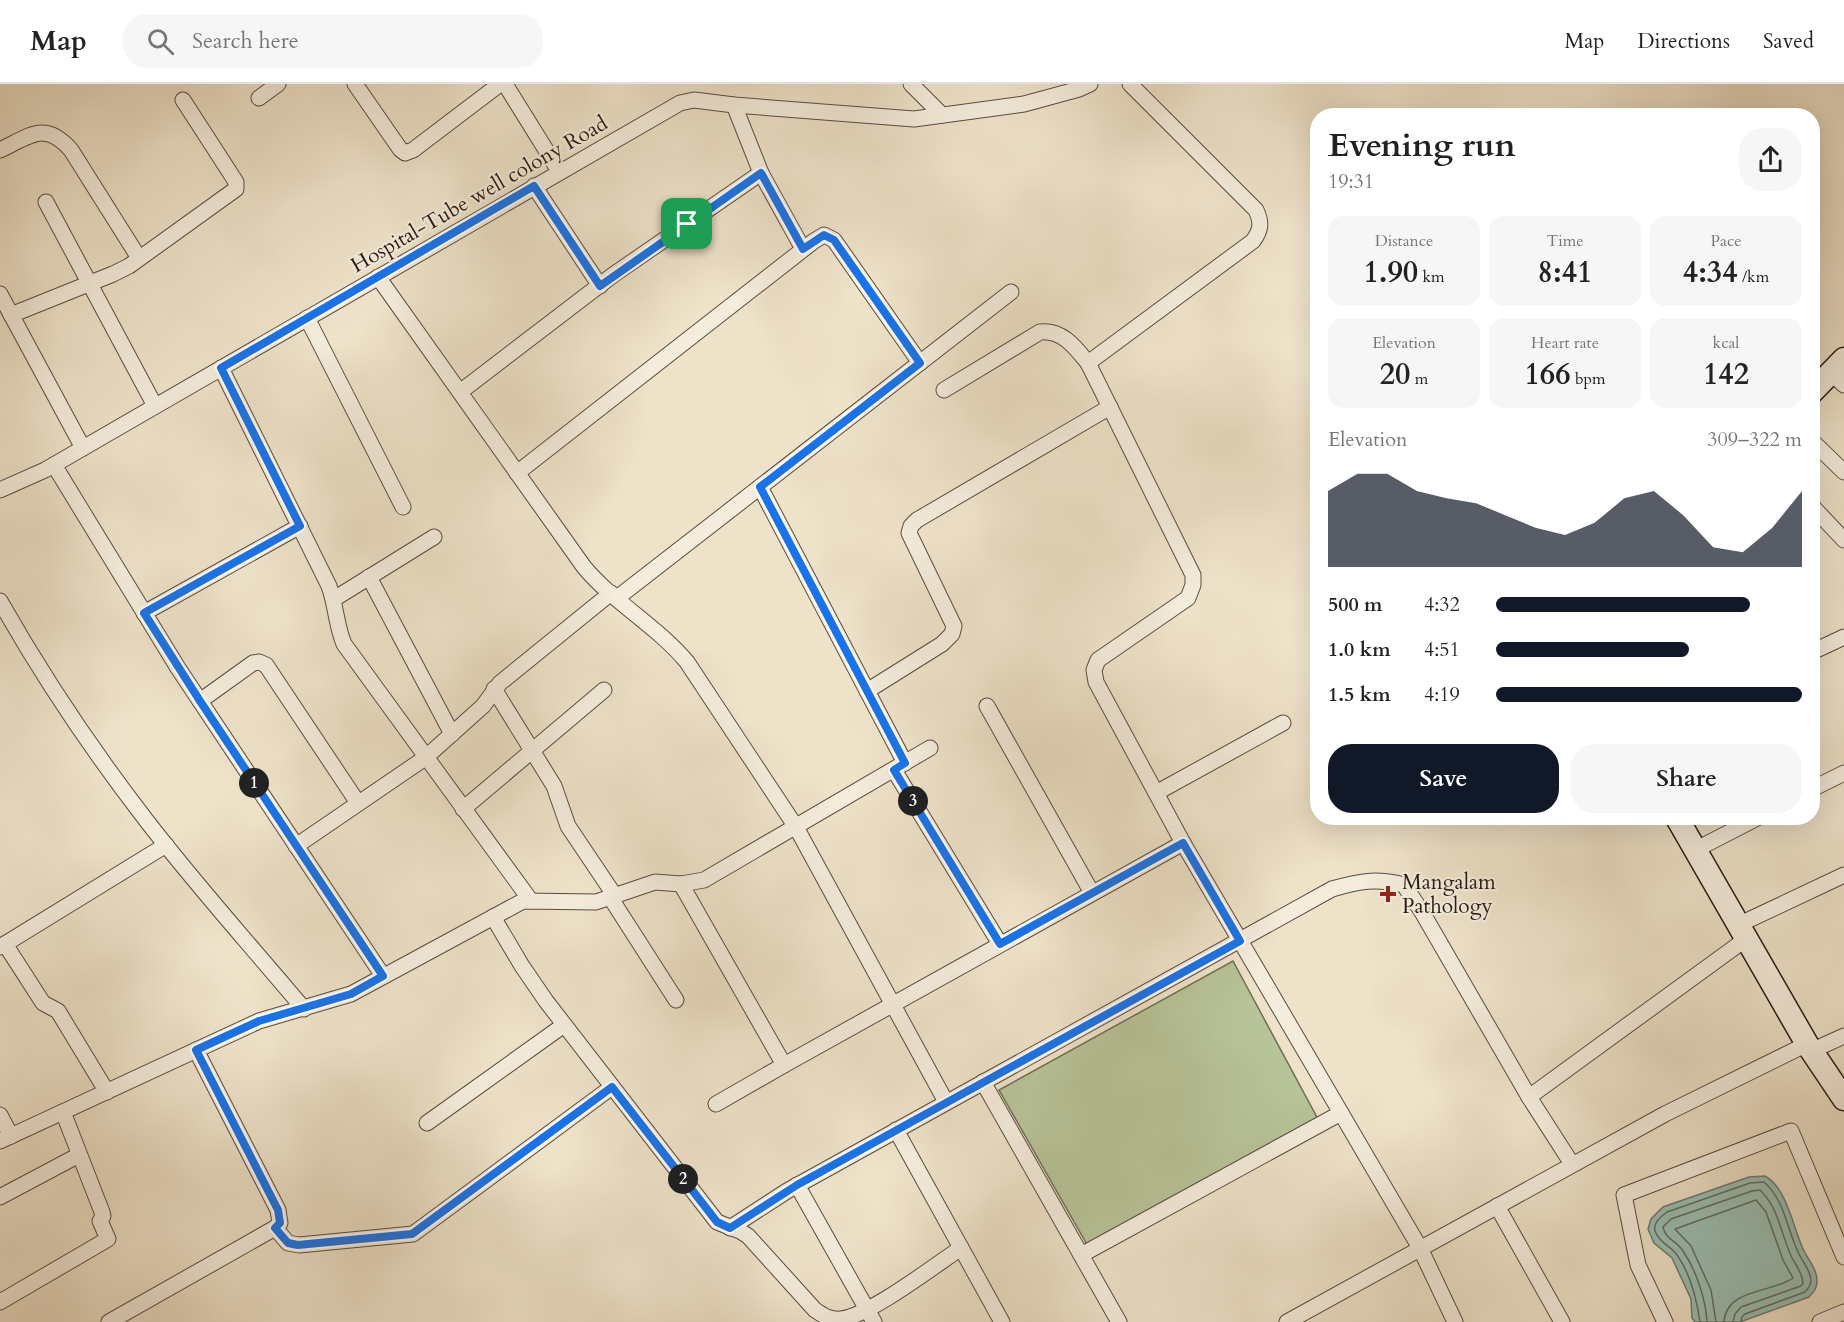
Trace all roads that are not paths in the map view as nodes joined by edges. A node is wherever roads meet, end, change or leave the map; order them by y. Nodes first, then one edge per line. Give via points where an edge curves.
1 (278, 84) edge
2 (355, 84) edge
3 (500, 84) edge
4 (505, 84) edge
5 (911, 84) edge
6 (1090, 84) edge
7 (1130, 84) edge
8 (259, 98) dead end
9 (183, 100) dead end
10 (734, 105) junction
11 (942, 115) junction
12 (0, 150) edge
13 (559, 171) junction
14 (761, 173) junction
15 (534, 186) junction
16 (46, 202) dead end
17 (803, 249) junction
18 (139, 258) junction
19 (378, 277) junction
20 (90, 284) junction
21 (600, 286) junction
22 (1011, 292) dead end
23 (0, 294) edge
24 (11, 315) junction
25 (307, 318) junction
26 (920, 363) junction
27 (1089, 363) junction
28 (221, 368) junction
29 (1840, 372) edge
30 (1820, 386) edge
31 (944, 390) dead end
32 (460, 392) junction
33 (155, 406) junction
34 (1110, 407) junction
35 (83, 448) junction
36 (1820, 448) edge
37 (54, 465) junction
38 (1844, 471) edge
39 (517, 473) junction
40 (760, 487) junction
41 (0, 490) edge
42 (403, 507) dead end
43 (1820, 514) edge
44 (300, 526) junction
45 (434, 537) dead end
46 (1844, 540) edge
47 (369, 577) junction
48 (614, 596) junction
49 (334, 599) junction
50 (0, 601) edge
51 (144, 613) junction
52 (1844, 637) edge
53 (1820, 648) edge
54 (494, 689) junction
55 (604, 690) dead end
56 (867, 691) junction
57 (200, 701) junction
58 (987, 706) dead end
59 (1283, 723) dead end
60 (452, 734) junction
61 (930, 748) dead end
62 (533, 750) junction
63 (425, 758) junction
64 (899, 767) junction
65 (1844, 773) edge
66 (1820, 785) edge
67 (1156, 793) junction
68 (358, 803) junction
69 (463, 809) junction
70 (1681, 825) edge
71 (1744, 825) edge
72 (796, 827) junction
73 (1183, 843) junction
74 (166, 845) junction
75 (296, 846) junction
76 (1695, 850) junction
77 (1844, 875) edge
78 (681, 884) junction
79 (1092, 893) junction
80 (612, 897) junction
81 (531, 901) junction
82 (493, 917) junction
83 (1742, 932) junction
84 (1240, 941) junction
85 (1000, 944) junction
86 (2, 945) edge
87 (383, 976) junction
88 (676, 999) dead end
89 (893, 1004) junction
90 (303, 1009) junction
91 (564, 1025) junction
92 (1844, 1035) edge
93 (1809, 1048) junction
94 (196, 1050) junction
95 (783, 1065) junction
96 (983, 1082) junction
97 (612, 1087) junction
98 (107, 1092) junction
99 (1529, 1097) junction
100 (1844, 1099) edge
101 (946, 1102) junction
102 (716, 1104) dead end
103 (63, 1112) junction
104 (1341, 1113) junction
105 (0, 1115) edge
106 (427, 1123) dead end
107 (896, 1130) junction
108 (5, 1138) edge
109 (79, 1155) junction
110 (1572, 1164) junction
111 (797, 1185) junction
112 (0, 1197) edge
113 (1497, 1206) junction
114 (275, 1228) junction
115 (730, 1228) junction
116 (961, 1248) junction
117 (1420, 1248) junction
118 (1081, 1255) junction
119 (1844, 1257) edge
120 (0, 1302) edge
121 (1844, 1312) edge
122 (871, 1316) edge
123 (109, 1322) edge
124 (1002, 1322) edge
125 (1119, 1322) edge
126 (1287, 1322) edge
127 (1455, 1322) edge
128 (1562, 1322) edge
129 (1665, 1322) edge
130 (1820, 1322) edge

1 - 8 street
2 - 3 street via 405,153
4 - 13 street
5 - 11 street
6 - 11 street, Hospital-Tube well colony Road via 1024,104
7 - 27 street via 1256,210 1261,220 1260,231 1253,241
9 - 18 street via 236,182 236,189
10 - 11 street, Hospital-Tube well colony Road via 914,118
10 - 13 street, Hospital-Tube well colony Road via 694,100 680,103
10 - 14 street
12 - 18 street via 39,132 61,138
13 - 15 street, Hospital-Tube well colony Road
14 - 17 street
14 - 21 street
15 - 19 street, Hospital-Tube well colony Road
15 - 21 street
16 - 20 street
17 - 26 street via 824,235 834,240
17 - 39 street
18 - 20 street
19 - 25 street, Hospital-Tube well colony Road
19 - 32 street
20 - 24 street
20 - 33 street
21 - 32 street
22 - 26 street
23 - 24 street
24 - 35 street
25 - 28 street, Hospital-Tube well colony Road
25 - 42 street
26 - 40 street
27 - 31 street via 1072,343 1053,331 1041,332
27 - 34 street
28 - 33 street, Hospital-Tube well colony Road
28 - 44 street
29 - 30 main road
32 - 39 street
33 - 35 street, Hospital-Tube well colony Road
34 - 56 street via 911,526 909,533 954,626 952,634
34 - 67 street via 1193,575 1188,598 1098,660 1094,670 1096,682
35 - 37 street, Hospital-Tube well colony Road
36 - 38 street
37 - 41 street, Hospital-Tube well colony Road
37 - 51 street
39 - 48 street via 584,567
40 - 48 street
40 - 56 street
43 - 46 street
44 - 49 street
44 - 51 street
45 - 47 street
47 - 49 street
47 - 60 street
48 - 54 street
48 - 72 street via 674,645
49 - 63 street via 337,628 344,644
50 - 74 street via 66,710
51 - 57 street
52 - 53 street
54 - 60 street via 483,706
54 - 62 street
55 - 62 street
56 - 64 street
57 - 68 street via 253,663 266,665
57 - 75 street
58 - 79 street
59 - 67 street
60 - 63 street
61 - 64 street
62 - 69 street
62 - 80 street via 554,786 568,826
63 - 68 street
63 - 69 street
64 - 72 street
64 - 85 street
65 - 66 street
67 - 73 street
68 - 75 street
69 - 81 street
70 - 76 main road
71 - 76 street
72 - 78 street via 704,880
72 - 89 street
73 - 79 street
73 - 84 street
74 - 86 street
74 - 90 street
75 - 87 street
76 - 83 main road
77 - 83 street
78 - 80 street via 655,882
78 - 95 street
79 - 85 street
80 - 81 street via 596,902
80 - 88 street
81 - 82 street via 523,901
82 - 87 street
82 - 91 street
83 - 93 main road
83 - 99 street
84 - 96 street
84 - 99 street via 1332,889 1382,879 1404,885
84 - 104 street
85 - 89 street
86 - 98 street via 43,1003 58,1011
87 - 90 street via 351,994
89 - 95 street
89 - 101 street
90 - 94 street via 259,1021
91 - 97 street
91 - 106 street
92 - 93 street
93 - 100 main road
93 - 110 street via 1665,1114
94 - 98 street
94 - 114 street via 278,1210 280,1223
95 - 102 street
96 - 101 street
96 - 118 street
97 - 114 street via 412,1234 298,1245 288,1243
97 - 115 street via 717,1222
98 - 103 street
99 - 110 street
101 - 107 street
103 - 108 street
103 - 109 street
104 - 117 street
104 - 118 street
105 - 108 street
107 - 111 street
107 - 116 street
109 - 112 street
109 - 120 street via 102,1212 100,1221 108,1239
110 - 113 street
111 - 115 street
111 - 122 street
113 - 117 street
113 - 128 street
114 - 123 street
115 - 122 street via 748,1236 815,1310 828,1319
116 - 122 street
116 - 124 street
117 - 126 street
117 - 127 street
118 - 125 street
119 - 129 street via 1791,1131 1624,1195 1638,1265
121 - 130 street

